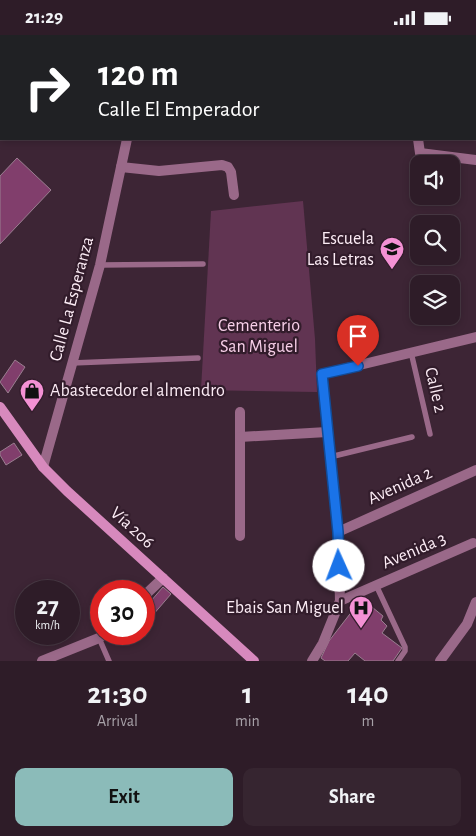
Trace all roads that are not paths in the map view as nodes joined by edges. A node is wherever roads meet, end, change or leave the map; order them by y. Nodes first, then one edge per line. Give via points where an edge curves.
1 (126, 140) edge
2 (418, 140) edge
3 (420, 153) joint
4 (476, 160) edge
5 (121, 167) junction
6 (234, 195) dead end
7 (203, 264) dead end
8 (100, 265) junction
9 (476, 337) edge
10 (412, 353) junction
11 (198, 358) dead end
12 (72, 363) junction
13 (0, 407) edge
14 (240, 412) dead end
15 (327, 433) junction
16 (430, 435) dead end
17 (240, 437) junction
18 (412, 437) dead end
19 (330, 457) junction
20 (43, 467) junction
21 (476, 470) edge
22 (338, 532) junction
23 (240, 536) dead end
24 (473, 543) dead end
25 (163, 578) junction
26 (376, 585) junction
27 (155, 586) edge
28 (340, 601) junction
29 (476, 602) edge
30 (90, 641) edge
31 (104, 645) edge
32 (42, 661) edge
33 (109, 661) edge
34 (254, 661) edge
35 (312, 661) edge
36 (398, 661) edge
37 (440, 661) edge

1 - 5 street, Calle La Esperanza
2 - 3 street
3 - 4 street
5 - 6 street via 159,171 222,165 231,172
5 - 8 street, Calle La Esperanza
7 - 8 lane
8 - 12 street, Calle La Esperanza
9 - 10 street
10 - 15 street via 322,374
10 - 16 lane, Calle 2
11 - 12 lane
12 - 20 street, Calle La Esperanza
13 - 20 main road, Vía 206
14 - 17 street
15 - 17 street
15 - 19 street
17 - 23 street
18 - 19 lane
19 - 22 street
20 - 25 main road, Vía 206
21 - 22 street, Avenida 2
22 - 28 street
24 - 26 street, Avenida 3
25 - 27 street
25 - 34 main road, Vía 206
26 - 28 street, Avenida 3
26 - 36 lane via 405,647
28 - 35 street
29 - 37 street via 467,624
30 - 32 street
31 - 33 lane

